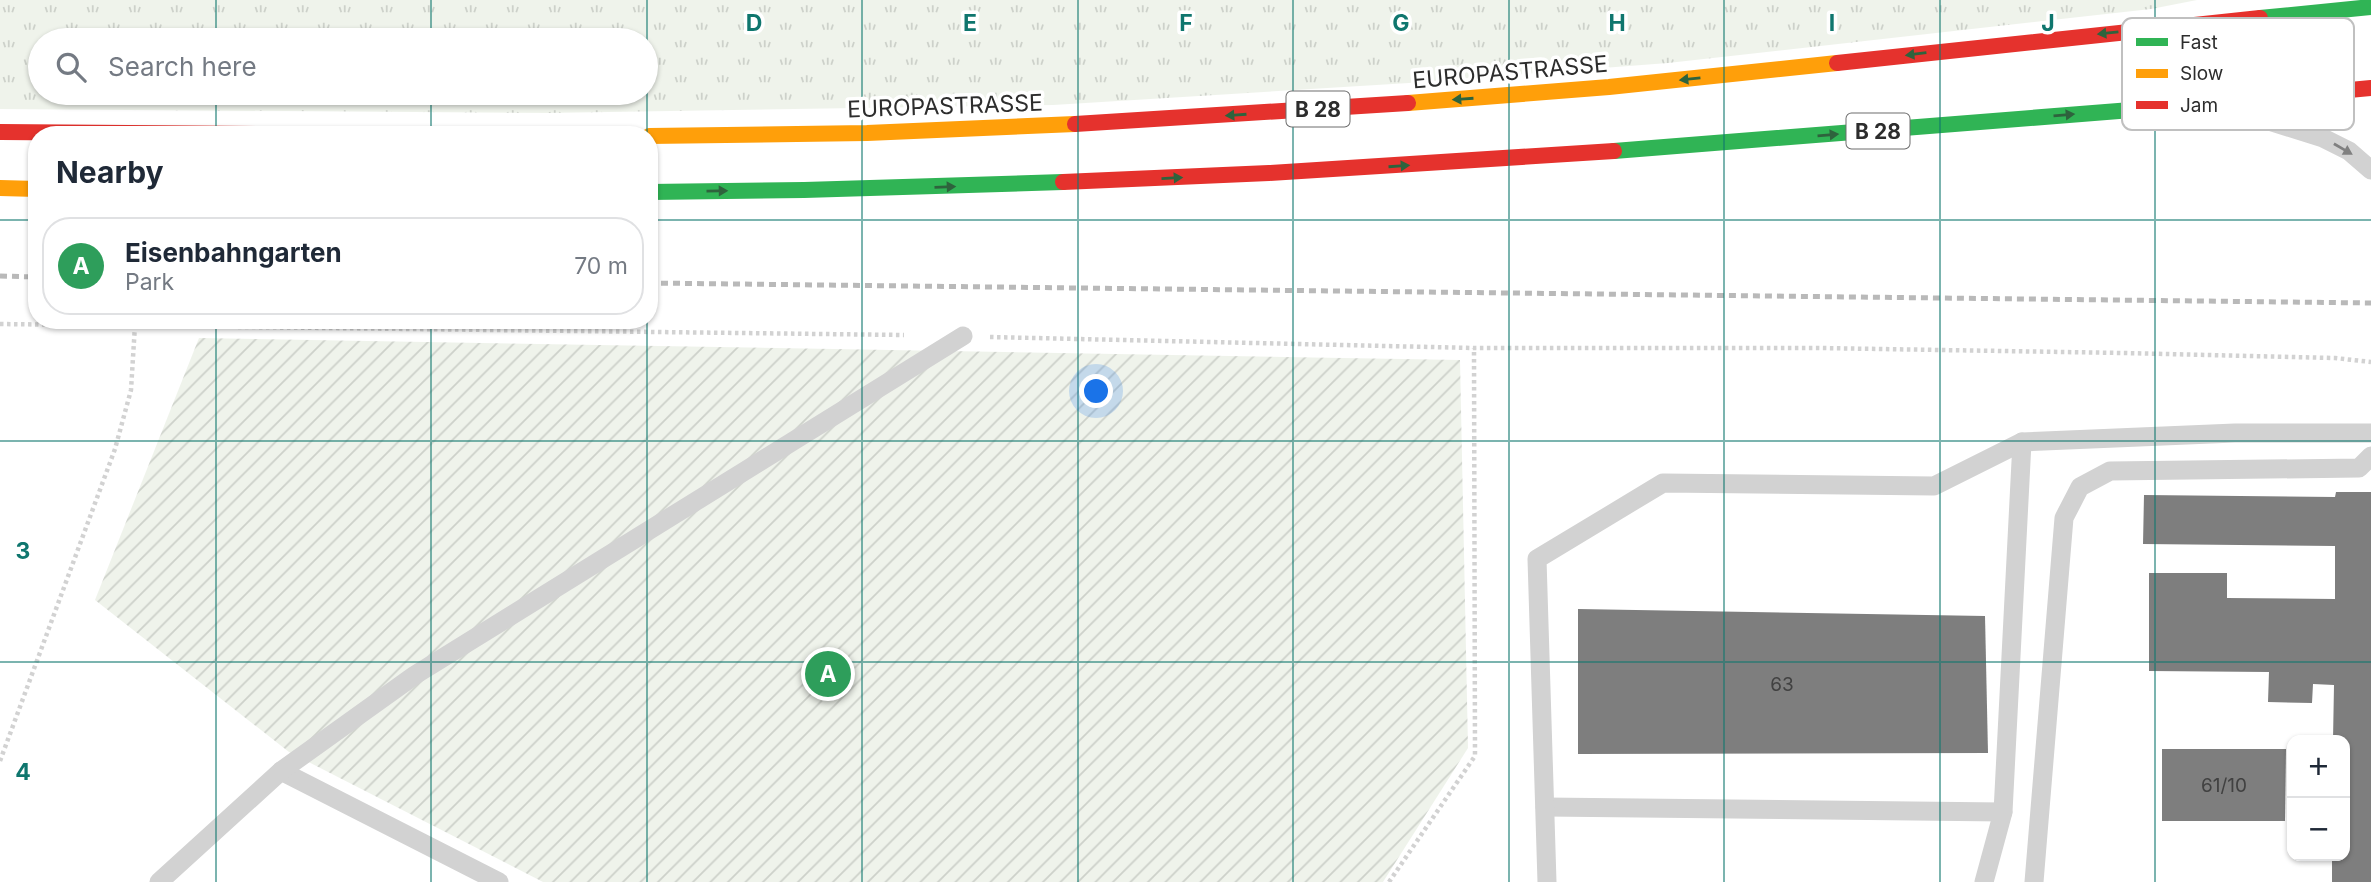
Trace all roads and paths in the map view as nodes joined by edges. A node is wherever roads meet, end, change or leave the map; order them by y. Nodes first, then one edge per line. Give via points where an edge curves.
1 (2276, 0) edge
2 (2371, 7) edge
3 (2237, 18) edge
4 (2246, 18) edge
5 (2122, 31) edge
6 (2122, 110) edge
7 (2297, 130) edge
8 (0, 132) edge
9 (28, 132) edge
10 (658, 135) edge
11 (2371, 170) edge
12 (0, 188) edge
13 (28, 189) edge
14 (658, 192) edge
15 (0, 324) edge
16 (28, 324) edge
17 (135, 329) edge
18 (444, 329) edge
19 (907, 335) dead end
20 (962, 336) joint
21 (1474, 348) junction
22 (2371, 362) edge
23 (2371, 433) edge
24 (2022, 442) junction
25 (2371, 456) edge
26 (0, 761) edge
27 (281, 771) junction
28 (1545, 807) junction
29 (2003, 812) junction
30 (159, 882) edge
31 (499, 882) edge
32 (1389, 882) edge
33 (1547, 882) edge
34 (1984, 882) edge
35 (2034, 882) edge

1 - 3 lane
2 - 4 main road, EUROPASTRASSE / B 28
5 -> 10 main road, EUROPASTRASSE / B 28 via 1689,79 1370,106 929,130
14 -> 6 main road, B 28 via 1121,181 1330,170
7 -> 11 lane via 2349,151
8 - 9 main road
12 - 13 main road
15 - 16 path
17 - 26 path via 131,390 115,449
18 - 19 path
20 - 21 path
20 - 27 lane via 415,675
21 - 22 path via 1819,348
21 - 32 path via 1475,756
23 - 24 lane via 2235,433
24 - 28 lane via 1934,486 1664,483 1537,559
24 - 29 lane
25 - 35 lane via 2359,468 2110,471 2080,487 2064,518
27 - 30 lane
27 - 31 lane
28 - 29 lane
28 - 33 lane
29 - 34 lane

